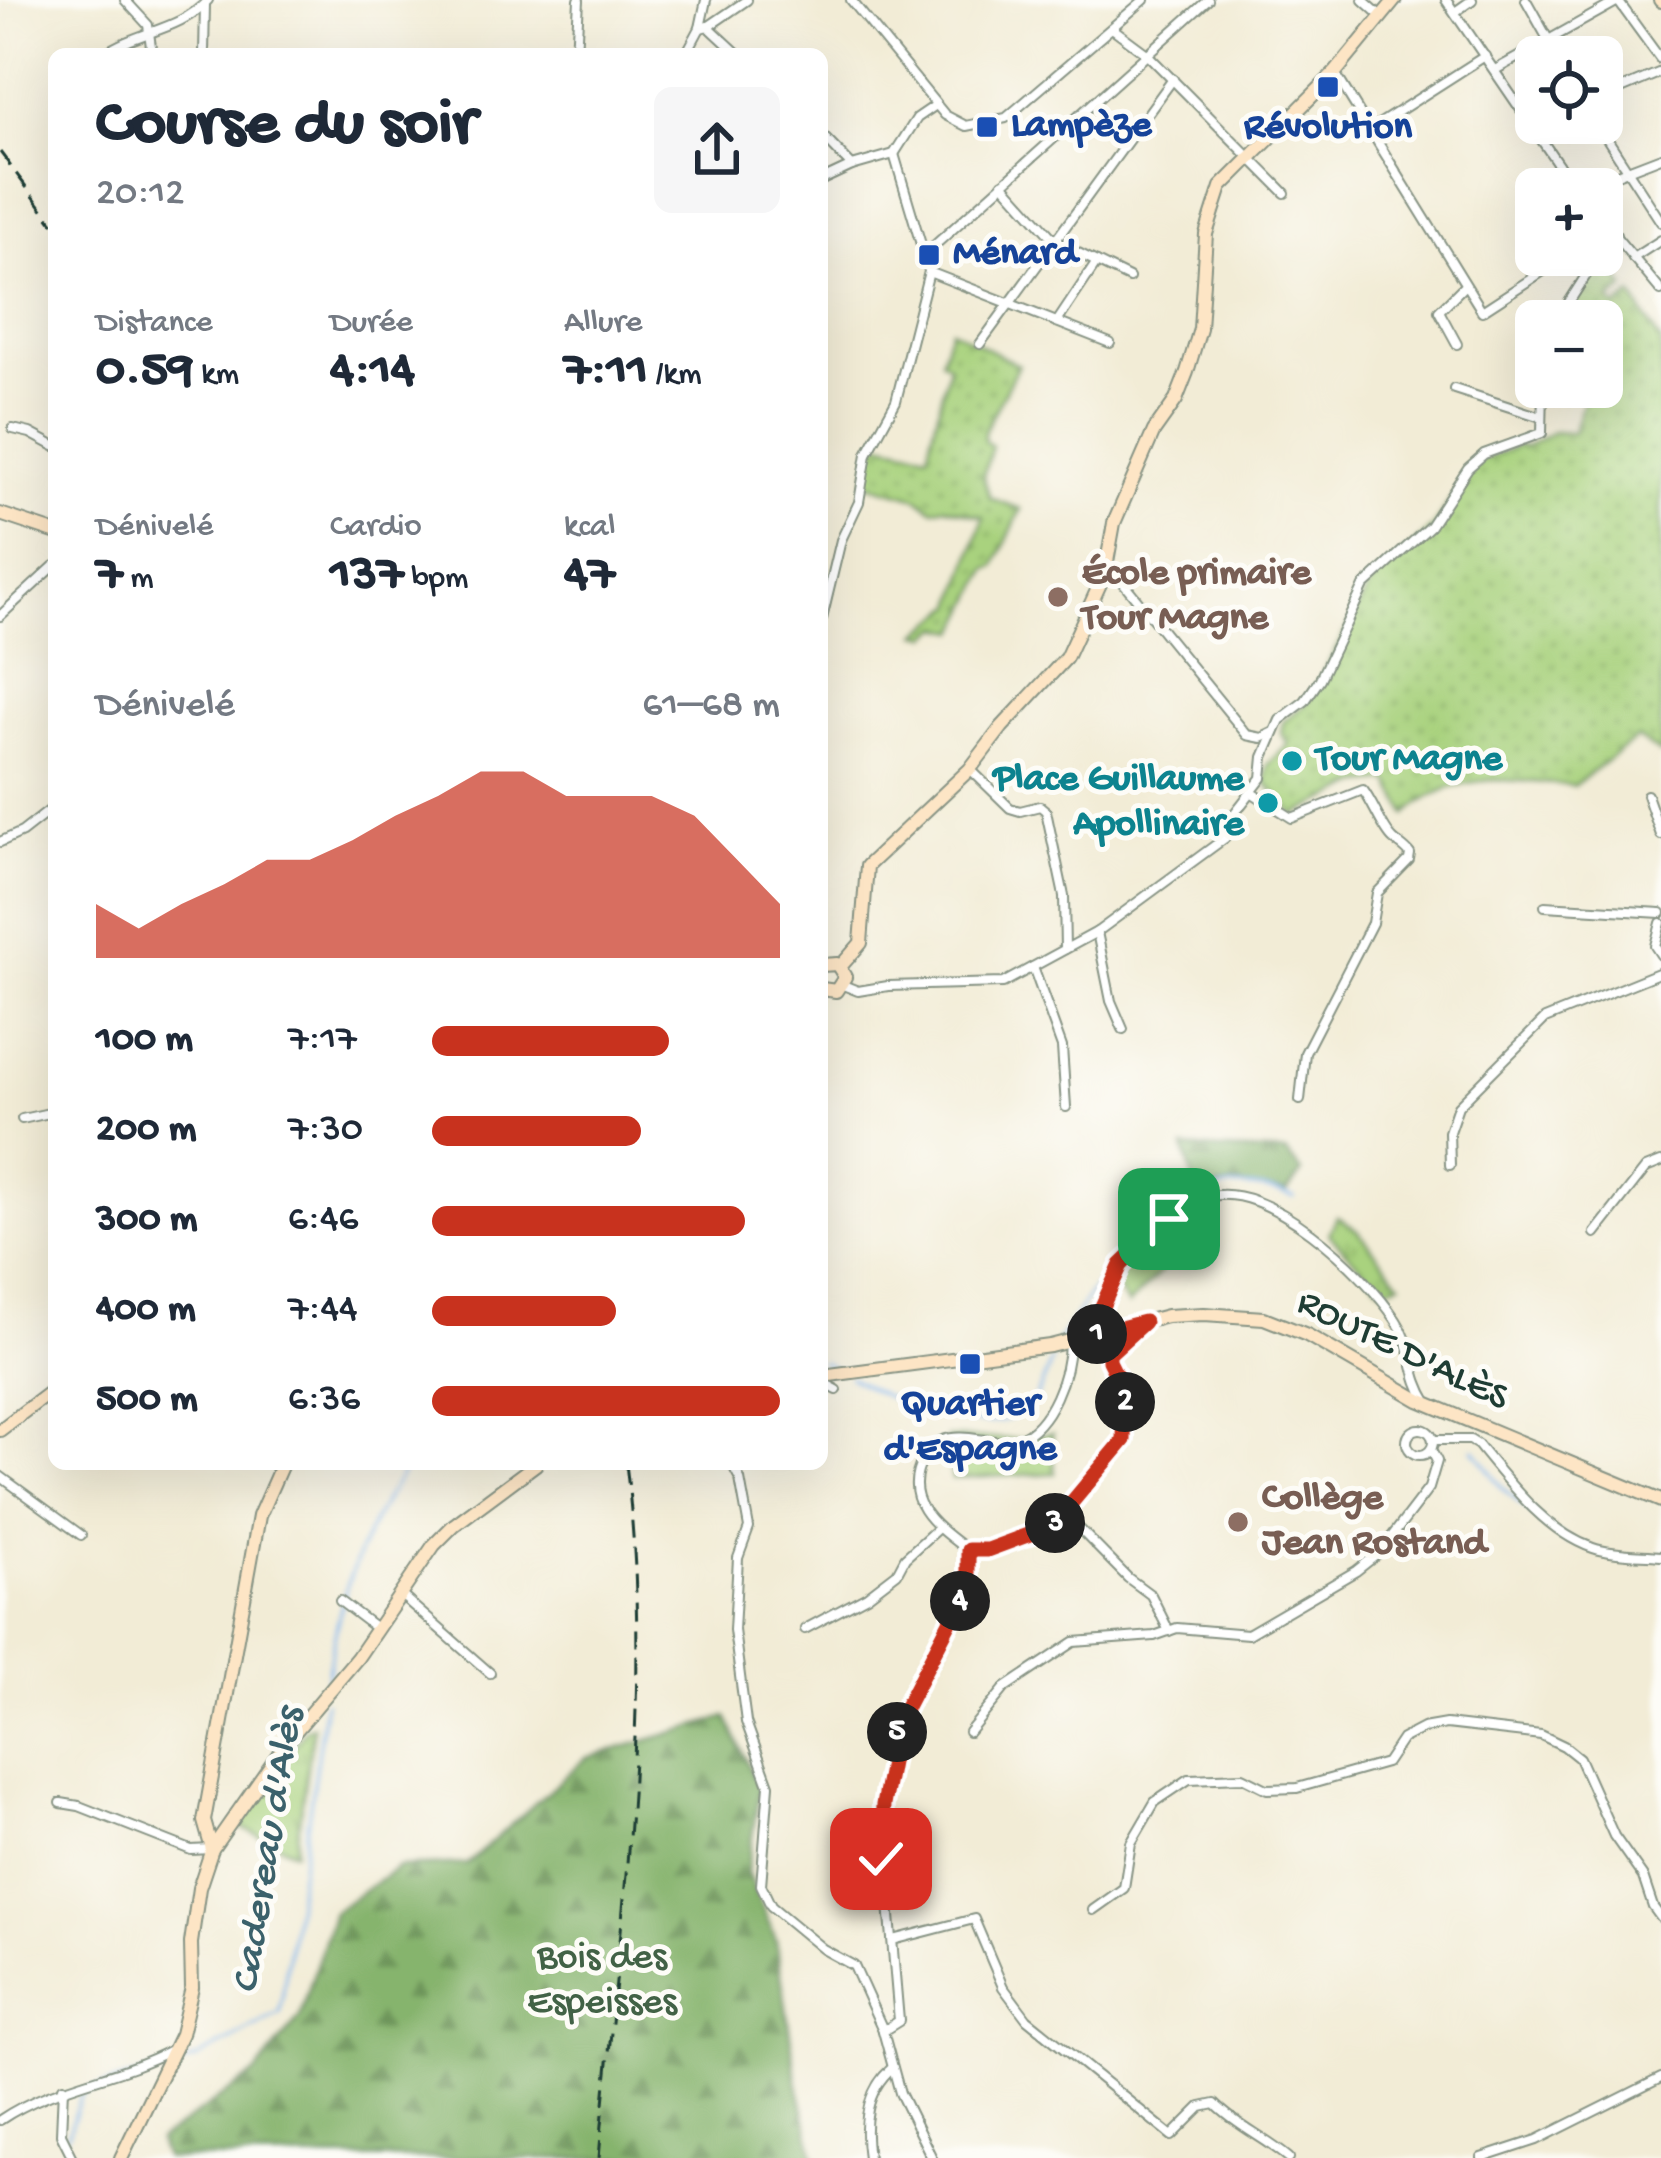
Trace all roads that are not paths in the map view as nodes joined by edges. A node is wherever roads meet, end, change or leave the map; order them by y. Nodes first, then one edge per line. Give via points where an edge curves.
1 (125, 0) edge
2 (579, 0) edge
3 (706, 0) edge
4 (747, 0) edge
5 (849, 0) edge
6 (1144, 0) edge
7 (1208, 0) edge
8 (1363, 0) edge
9 (1395, 0) edge
10 (1446, 0) edge
11 (1472, 0) edge
12 (1526, 0) edge
13 (1617, 1) edge
14 (206, 2) edge
15 (1454, 12) junction
16 (1382, 16) junction
17 (704, 27) junction
18 (1112, 28) junction
19 (150, 33) junction
20 (1546, 36) edge
21 (1555, 36) edge
22 (112, 48) edge
23 (151, 48) edge
24 (204, 48) edge
25 (576, 48) edge
26 (690, 48) edge
27 (730, 48) edge
28 (1148, 54) junction
29 (1485, 56) junction
30 (1515, 59) edge
31 (1661, 60) edge
32 (1495, 70) junction
33 (1661, 72) edge
34 (1335, 74) junction
35 (1173, 80) junction
36 (1623, 88) edge
37 (1515, 101) edge
38 (936, 105) junction
39 (1368, 131) junction
40 (828, 141) edge
41 (1610, 144) edge
42 (894, 154) junction
43 (1661, 157) edge
44 (1250, 159) junction
45 (852, 166) junction
46 (1625, 170) junction
47 (828, 177) edge
48 (1003, 183) junction
49 (1285, 193) dead end
50 (1661, 223) edge
51 (1661, 240) edge
52 (1056, 242) junction
53 (936, 244) junction
54 (1623, 244) edge
55 (921, 248) junction
56 (1634, 258) junction
57 (1097, 262) junction
58 (929, 271) junction
59 (1536, 276) edge
60 (1130, 278) dead end
61 (1464, 286) junction
62 (1661, 291) edge
63 (1011, 304) junction
64 (1057, 322) junction
65 (1110, 343) dead end
66 (980, 344) dead end
67 (1456, 344) dead end
68 (1454, 389) dead end
69 (1542, 408) edge
70 (1541, 417) junction
71 (13, 429) dead end
72 (48, 443) edge
73 (0, 514) edge
74 (48, 530) edge
75 (48, 572) edge
76 (1105, 573) junction
77 (828, 595) edge
78 (0, 616) edge
79 (1274, 732) junction
80 (970, 769) junction
81 (1251, 792) junction
82 (1647, 795) dead end
83 (48, 811) edge
84 (1661, 835) edge
85 (0, 842) edge
86 (1545, 905) dead end
87 (1661, 913) edge
88 (1661, 922) edge
89 (1097, 932) junction
90 (1065, 949) junction
91 (1661, 955) edge
92 (828, 964) edge
93 (841, 967) junction
94 (1033, 967) junction
95 (1661, 972) edge
96 (843, 985) junction
97 (828, 992) edge
98 (1123, 1029) dead end
99 (1300, 1100) dead end
100 (1066, 1107) dead end
101 (48, 1113) edge
102 (22, 1118) dead end
103 (1661, 1162) edge
104 (1450, 1165) dead end
105 (1595, 1233) dead end
106 (1144, 1322) junction
107 (1094, 1335) junction
108 (1069, 1342) junction
109 (828, 1378) edge
110 (828, 1383) edge
111 (837, 1390) dead end
112 (48, 1394) edge
113 (1429, 1405) junction
114 (0, 1430) edge
115 (279, 1470) edge
116 (528, 1470) edge
117 (735, 1470) edge
118 (0, 1476) edge
119 (1661, 1501) edge
120 (1065, 1514) junction
121 (938, 1528) junction
122 (81, 1535) dead end
123 (968, 1550) junction
124 (1661, 1556) edge
125 (400, 1594) junction
126 (340, 1601) dead end
127 (376, 1629) junction
128 (806, 1630) dead end
129 (1169, 1630) junction
130 (490, 1673) dead end
131 (969, 1732) dead end
132 (61, 1803) dead end
133 (212, 1849) junction
134 (1093, 1910) dead end
135 (1661, 1918) edge
136 (893, 1940) junction
137 (884, 2031) junction
138 (170, 2055) junction
139 (892, 2068) junction
140 (1657, 2081) edge
141 (63, 2087) junction
142 (1660, 2093) edge
143 (0, 2120) edge
144 (73, 2158) edge
145 (121, 2158) edge
146 (868, 2158) edge
147 (932, 2158) edge
148 (1289, 2158) edge
149 (1482, 2158) edge

1 - 19 street
2 - 25 street
3 - 17 street
4 - 17 street
5 - 38 street
6 - 18 street
7 - 28 street
8 - 16 street
9 - 16 street
10 - 15 street
11 - 15 street
12 - 20 street
13 - 21 street
13 - 31 street
14 - 19 street
14 - 24 street
15 - 29 street
16 - 34 street
17 - 26 street
17 - 27 street
18 - 28 street
18 - 38 street via 1006,118 966,126
19 - 22 street
19 - 23 street
28 - 35 street
28 - 48 street
29 - 32 street
29 - 39 street
30 - 32 street
32 - 37 street
33 - 36 street
34 - 39 street
34 - 44 street
35 - 44 street
35 - 52 street
38 - 42 street
39 - 61 street
40 - 45 street
41 - 46 street
42 - 45 street
42 - 55 street
43 - 46 street
44 - 49 street
44 - 76 street via 1221,187 1206,234 1200,329 1176,400 1154,430 1114,523
45 - 47 street
46 - 50 street
48 - 52 street
48 - 53 street
51 - 56 street
52 - 57 street
52 - 63 street
53 - 55 street
53 - 58 street
54 - 56 street
55 - 58 street
56 - 62 street
57 - 60 street
57 - 64 street
58 - 63 street
58 - 77 street via 896,401 868,454
59 - 61 street via 1482,311
61 - 67 street via 1439,311
63 - 64 street
63 - 66 street
64 - 65 street
68 - 70 street
69 - 70 street
70 - 79 street via 1538,436 1484,454 1468,468 1430,526 1364,586 1320,679
71 - 72 street
73 - 74 street
75 - 78 street
76 - 79 street via 1122,581 1246,735
76 - 80 street via 1066,658
79 - 81 street
80 - 90 street via 1010,808 1046,812 1064,896
80 - 93 street via 867,866 861,943
81 - 89 street via 1225,838
81 - 99 street via 1292,818 1363,790 1410,854 1377,893 1372,923 1305,1054
82 - 84 street
83 - 85 street
86 - 87 street
88 - 91 street
89 - 90 street
89 - 98 street
90 - 94 street
92 - 93 street
93 - 96 street
94 - 96 street via 1003,983 859,991
94 - 100 street via 1062,1046
95 - 104 street via 1546,1019 1458,1106
96 - 97 street
101 - 102 street
103 - 105 street via 1646,1168
106 - 107 street, ROUTE D'ALÈS
106 - 113 street, ROUTE D'ALÈS via 1264,1318
106 - 120 street via 1109,1354 1125,1393 1124,1440
107 - 108 street, ROUTE D'ALÈS
107 - 113 street via 1121,1265 1169,1219 1208,1196 1244,1197 1327,1245 1379,1298 1412,1350 1412,1373
108 - 109 street, ROUTE D'ALÈS
108 - 121 street via 1053,1404 1039,1424 1017,1439 947,1438 931,1447 915,1491
110 - 111 street
112 - 114 street
113 - 119 street, ROUTE D'ALÈS
115 - 133 street via 260,1516 210,1785 204,1821
116 - 125 street via 454,1525
117 - 137 street via 749,1528 738,1558 734,1630 746,1722 769,1785 761,1885 771,1906 854,1966
118 - 122 street
120 - 123 street via 1022,1538
120 - 129 street via 1151,1595
121 - 123 street
121 - 128 street via 897,1574
123 - 136 street via 968,1587 899,1720 881,1859
124 - 129 street via 1602,1551 1576,1540 1478,1445 1432,1445 1437,1461 1429,1488 1356,1570 1248,1634
125 - 127 street
125 - 130 street
126 - 127 street
127 - 133 street
129 - 131 street via 1063,1646 1005,1688
132 - 133 street via 191,1850
133 - 138 street via 199,1888 187,2012
134 - 135 street via 1124,1888 1131,1844 1155,1802 1189,1779 1297,1788 1386,1763 1402,1739 1446,1724 1541,1735 1580,1758
136 - 137 street via 898,2021
136 - 148 street via 974,1919 1003,1987 1027,2019 1172,2135 1215,2104
137 - 139 street
138 - 141 street
138 - 145 street
139 - 146 street via 870,2097
139 - 147 street
140 - 142 street
140 - 149 street
141 - 143 street
141 - 144 street via 61,2134

